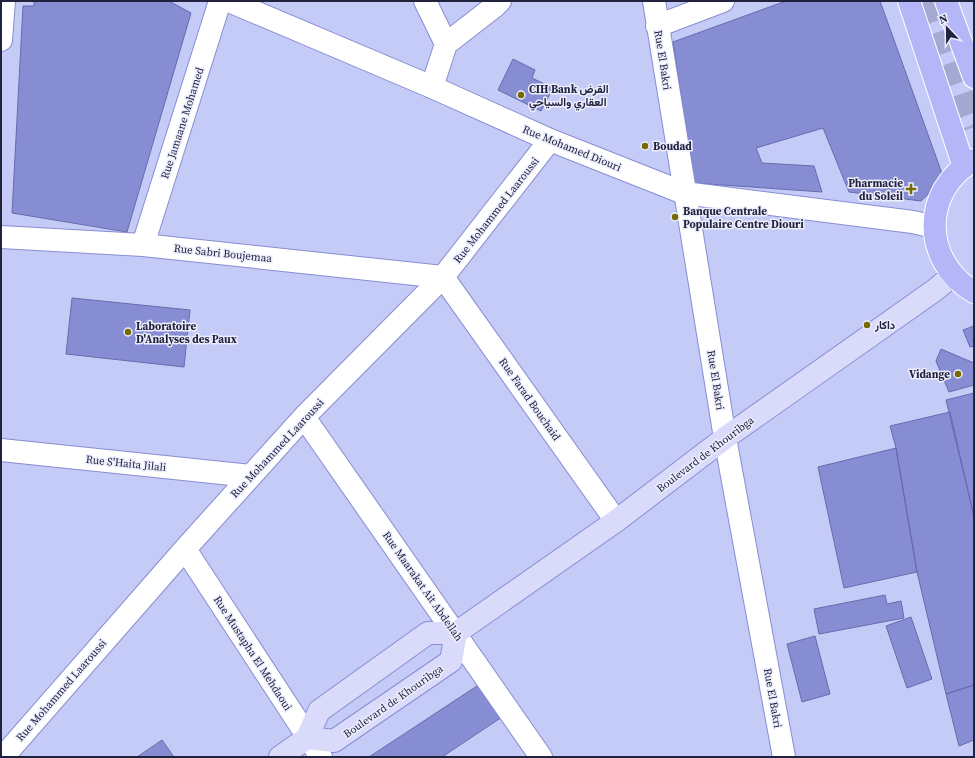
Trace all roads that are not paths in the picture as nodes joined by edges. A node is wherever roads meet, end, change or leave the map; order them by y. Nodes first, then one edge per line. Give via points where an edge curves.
1 (4, 1) edge
2 (220, 1) edge
3 (230, 1) edge
4 (425, 1) edge
5 (500, 1) edge
6 (654, 1) edge
7 (723, 1) edge
8 (909, 1) edge
9 (946, 1) edge
10 (657, 26) junction
11 (1, 40) edge
12 (446, 44) junction
13 (974, 77) edge
14 (432, 87) junction
15 (550, 140) junction
16 (969, 163) edge
17 (684, 193) junction
18 (934, 227) junction
19 (1, 237) edge
20 (143, 245) junction
21 (953, 276) junction
22 (443, 277) junction
23 (974, 292) edge
24 (304, 417) junction
25 (725, 438) junction
26 (1, 450) edge
27 (251, 476) junction
28 (616, 521) junction
29 (185, 549) junction
30 (456, 633) junction
31 (308, 738) junction
32 (3, 757) edge
33 (280, 757) edge
34 (321, 757) edge
35 (541, 757) edge
36 (784, 757) edge

1 - 11 street
2 - 20 street, Rue Jamaane Mohamed
3 - 14 street, Rue Mohamed Diouri
4 - 12 street
5 - 12 street
6 - 10 street, Rue El Bakri
7 - 10 street
8 - 16 main road
9 - 13 main road
10 - 17 street, Rue El Bakri
12 - 14 street
14 - 15 street, Rue Mohamed Diouri
15 - 17 street, Rue Mohamed Diouri
15 - 22 street, Rue Mohammed Laaroussi
16 - 18 main road via 953,177 944,190 938,204
17 - 18 street, Rue Mohamed Diouri via 913,222
17 - 25 street, Rue El Bakri
18 - 21 main road via 939,253
19 - 20 street, Rue Sabri Boujemaa
20 - 22 street, Rue Sabri Boujemaa
21 - 23 main road
21 - 25 main road, Boulevard de Khouribga
22 - 24 street, Rue Mohammed Laaroussi
22 - 28 street, Rue Farad Bouchaid
24 - 27 street, Rue Mohammed Laaroussi
24 - 30 street, Rue Maarakat Ait Abdellah
25 - 28 main road, Boulevard de Khouribga
25 - 36 street, Rue El Bakri
26 - 27 street, Rue S'Haita Jilali
27 - 29 street, Rue Mohammed Laaroussi
28 - 30 main road, Boulevard de Khouribga
29 - 31 street, Rue Mustapha El Mehdaoui
29 - 32 street, Rue Mohammed Laaroussi
30 - 31 main road via 428,633 319,711
30 - 31 main road, Boulevard de Khouribga via 451,661 334,741
30 - 35 street, Rue Maarakat Ait Abdellah
31 - 33 main road
31 - 34 street, Rue Mustapha El Mehdaoui

